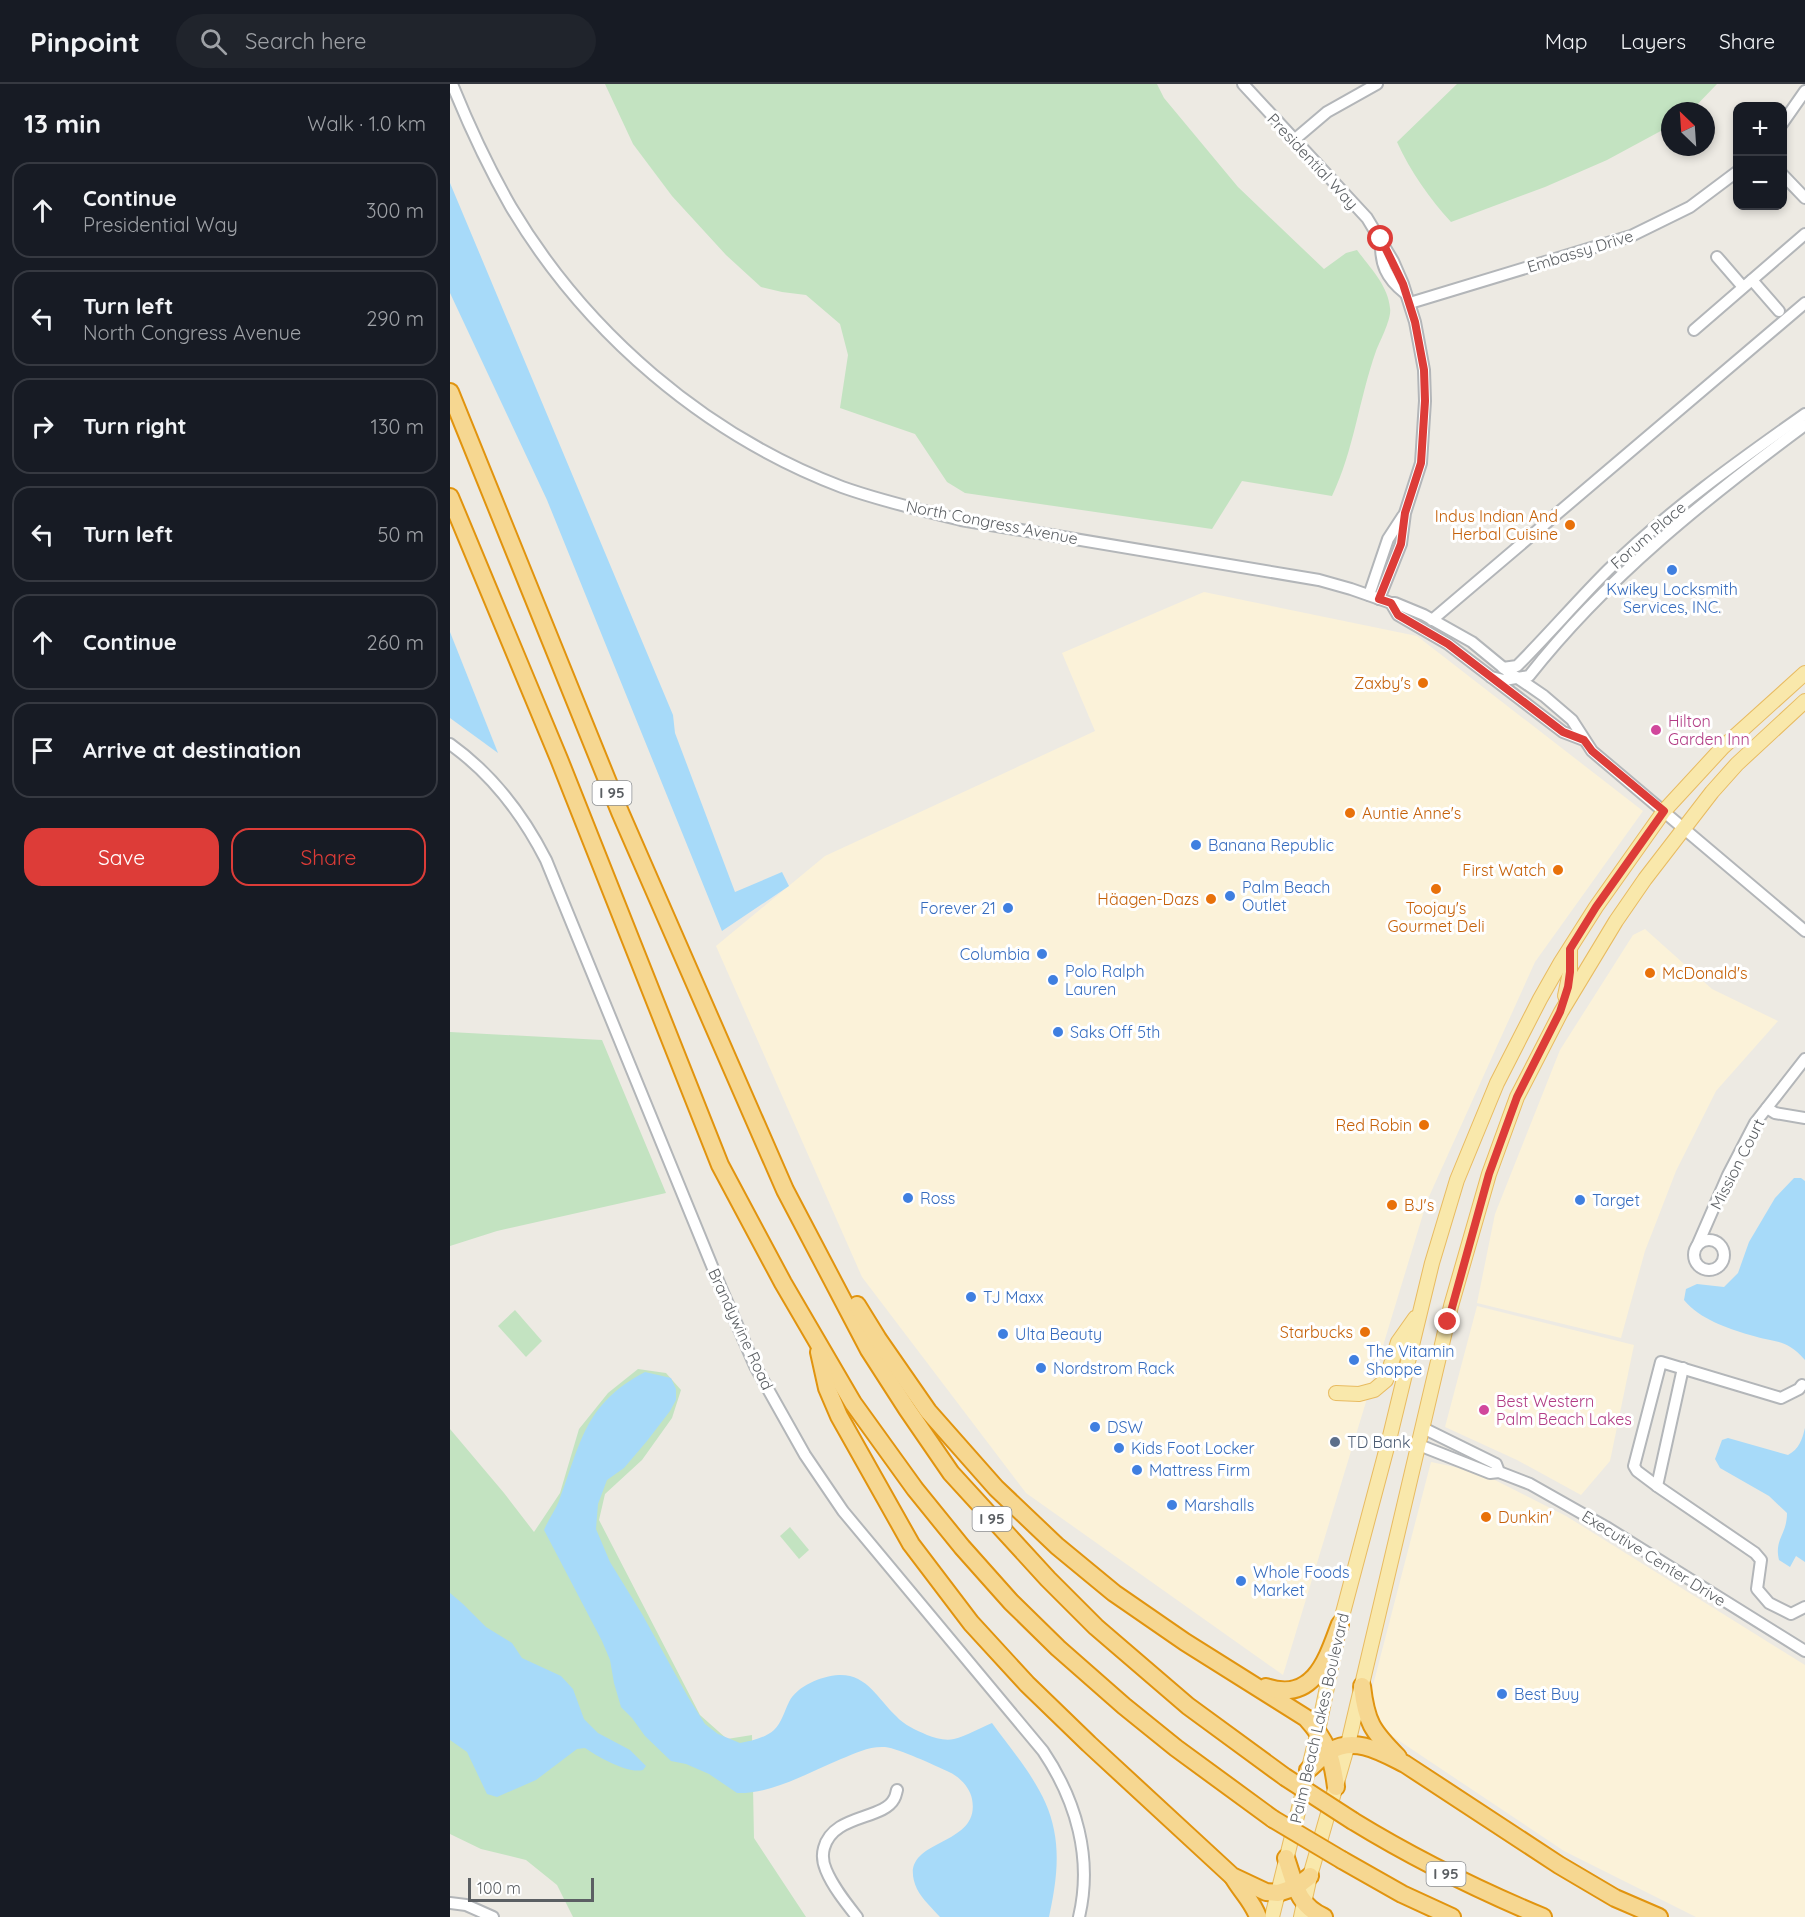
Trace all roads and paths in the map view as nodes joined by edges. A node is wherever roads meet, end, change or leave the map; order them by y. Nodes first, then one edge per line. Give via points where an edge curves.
1 (452, 84) edge
2 (1243, 84) edge
3 (1377, 84) edge
4 (1805, 91) edge
5 (1787, 117) edge
6 (1294, 140) junction
7 (1733, 174) edge
8 (1805, 178) edge
9 (1787, 179) edge
10 (1797, 188) junction
11 (1805, 198) edge
12 (1805, 234) edge
13 (1717, 257) dead end
14 (1748, 284) junction
15 (1408, 298) junction
16 (1805, 303) edge
17 (1779, 311) dead end
18 (1694, 330) dead end
19 (450, 392) edge
20 (1805, 414) edge
21 (1805, 425) edge
22 (450, 497) edge
23 (1374, 597) junction
24 (1391, 603) junction
25 (1432, 620) junction
26 (1503, 668) junction
27 (1805, 674) edge
28 (1491, 677) junction
29 (1517, 678) junction
30 (1805, 701) edge
31 (1584, 740) junction
32 (450, 744) edge
33 (1664, 811) junction
34 (1683, 827) junction
35 (1805, 931) edge
36 (1570, 949) junction
37 (1560, 1012) junction
38 (1805, 1059) edge
39 (1767, 1108) junction
40 (1805, 1118) edge
41 (786, 1190) junction
42 (1697, 1246) dead end
43 (1420, 1311) junction
44 (816, 1337) junction
45 (1683, 1368) junction
46 (1802, 1385) dead end
47 (1335, 1393) dead end
48 (1423, 1428) junction
49 (1419, 1445) junction
50 (1499, 1472) junction
51 (1657, 1486) junction
52 (1775, 1606) junction
53 (1805, 1607) edge
54 (1340, 1624) junction
55 (1763, 1625) junction
56 (1805, 1651) edge
57 (1245, 1680) junction
58 (1362, 1686) junction
59 (1318, 1731) junction
60 (1348, 1744) junction
61 (1330, 1751) junction
62 (1405, 1764) junction
63 (1308, 1770) junction
64 (1336, 1787) junction
65 (897, 1790) dead end
66 (1286, 1858) junction
67 (1232, 1876) junction
68 (1310, 1876) junction
69 (1296, 1887) junction
70 (1278, 1893) junction
71 (450, 1903) edge
72 (1302, 1910) edge
73 (492, 1917) edge
74 (857, 1917) edge
75 (1079, 1917) edge
76 (1258, 1917) edge
77 (1272, 1917) edge
78 (1324, 1917) edge
79 (1452, 1917) edge
80 (1544, 1917) edge
81 (1659, 1917) edge

1 - 23 street, North Congress Avenue via 469,126 513,209 572,292 652,374 694,408 753,445 842,487 950,517 1319,580
2 - 6 street, Presidential Way
3 - 6 street via 1327,112
4 - 5 street
6 - 15 street, Presidential Way via 1392,250 1407,281
7 - 15 street, Embassy Drive via 1690,207 1631,236
8 - 10 street
9 - 10 street
10 - 11 street
12 - 14 street
13 - 14 street
14 - 17 street
14 - 18 street
15 - 23 street, Presidential Way via 1420,346 1425,401 1421,463 1405,513 1401,544
16 - 25 street
19 - 41 highway, I 95 via 620,812
20 - 26 street, Forum Place via 1710,482 1649,532 1607,570 1517,666
21 - 29 street, Forum Place via 1656,543 1579,618 1528,676
22 - 44 highway, I 95 via 720,1165
23 - 24 street, North Congress Avenue
24 - 25 street, North Congress Avenue
24 - 28 street, North Congress Avenue via 1398,615 1448,644
25 - 26 street, North Congress Avenue via 1472,642
26 - 29 street, North Congress Avenue
27 - 33 main road, Palm Beach Lakes Boulevard via 1723,747
28 - 29 street
28 - 31 street, North Congress Avenue via 1563,732
29 - 31 street, North Congress Avenue via 1572,720
30 - 34 main road, Palm Beach Lakes Boulevard via 1737,764
31 - 33 street, North Congress Avenue
32 - 75 street, Brandywine Road via 476,764 508,799 546,860 742,1337 805,1455 843,1511 1043,1751 1061,1781 1075,1815 1083,1859
33 - 34 street, North Congress Avenue
33 - 36 main road, Palm Beach Lakes Boulevard
34 - 35 street, North Congress Avenue
34 - 37 main road, Palm Beach Lakes Boulevard via 1616,921
36 - 37 main road via 1568,987
36 - 43 main road, Palm Beach Lakes Boulevard via 1522,1033 1480,1125 1453,1191
37 - 48 main road, Palm Beach Lakes Boulevard via 1517,1097 1489,1174 1451,1306
38 - 39 street, Mission Court
39 - 40 street
39 - 42 street, Mission Court via 1728,1175
41 - 57 highway via 878,1339 928,1411 996,1488 1114,1593
41 - 80 highway, I 95, bridge via 869,1350 951,1473 1096,1627 1188,1706 1285,1777 1406,1853
43 - 47 main road via 1398,1342 1386,1380 1374,1390 1359,1394
43 - 54 main road, Palm Beach Lakes Boulevard
44 - 67 highway via 827,1388 838,1416 911,1544 940,1584 1027,1684
44 - 79 highway, I 95, bridge via 854,1403 915,1489 1011,1602 1058,1648 1176,1748 1274,1819 1402,1894
45 - 46 street via 1781,1398
45 - 51 street
45 - 51 street via 1661,1362 1634,1466
48 - 49 main road, Palm Beach Lakes Boulevard
48 - 50 street, Executive Center Drive via 1496,1464
49 - 50 street, Executive Center Drive via 1490,1473
49 - 58 main road, Palm Beach Lakes Boulevard
50 - 55 street, Executive Center Drive via 1530,1484 1606,1527
51 - 52 street via 1761,1560 1757,1589
52 - 53 street via 1791,1614
52 - 55 street
54 - 57 highway via 1325,1663 1305,1685 1284,1692
54 - 59 main road, Palm Beach Lakes Boulevard
55 - 56 street, Executive Center Drive
57 - 59 highway via 1306,1718
58 - 60 main road, Palm Beach Lakes Boulevard
58 - 62 highway via 1371,1726
59 - 61 highway
59 - 63 main road, Palm Beach Lakes Boulevard
60 - 61 highway
60 - 62 highway via 1358,1744
60 - 64 main road, Palm Beach Lakes Boulevard
61 - 63 highway
61 - 64 highway
62 - 81 highway via 1559,1865 1615,1898
63 - 66 main road, Palm Beach Lakes Boulevard
64 - 68 main road, Palm Beach Lakes Boulevard
65 - 74 street via 894,1800 883,1808 839,1827 825,1846 826,1870
66 - 69 highway
66 - 70 main road, Palm Beach Lakes Boulevard
67 - 70 highway via 1266,1892
67 - 76 highway
68 - 69 highway
68 - 72 main road, Palm Beach Lakes Boulevard
69 - 70 highway
69 - 72 highway
70 - 77 main road, Palm Beach Lakes Boulevard
71 - 73 street via 466,1905
72 - 78 highway

